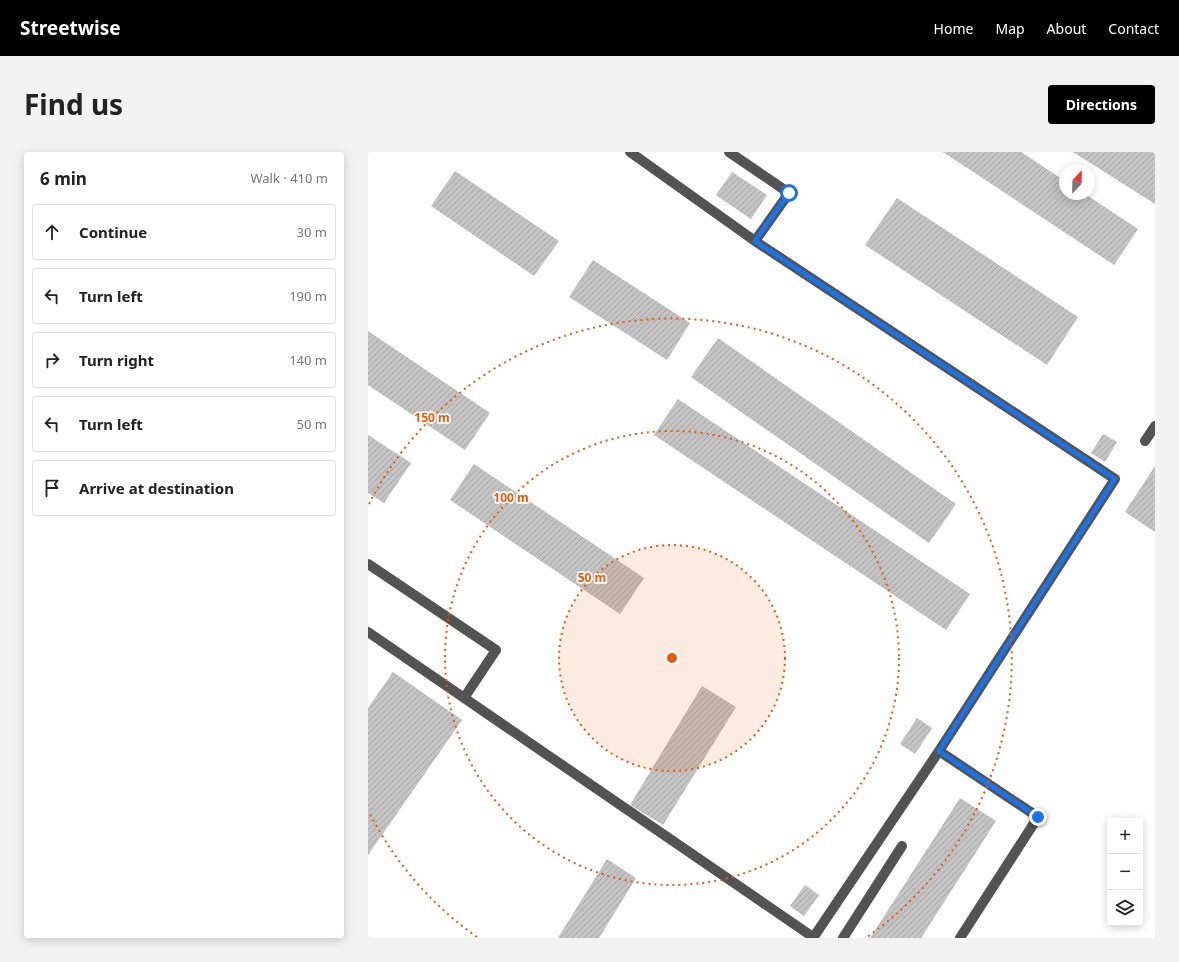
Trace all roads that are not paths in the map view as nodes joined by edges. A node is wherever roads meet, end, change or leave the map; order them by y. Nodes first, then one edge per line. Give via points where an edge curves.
1 (630, 152) edge
2 (729, 152) edge
3 (755, 241) junction
4 (1155, 426) edge
5 (1145, 441) dead end
6 (368, 564) edge
7 (368, 632) edge
8 (464, 698) junction
9 (939, 751) junction
10 (902, 846) dead end
11 (813, 937) edge
12 (843, 938) edge
13 (960, 938) edge

1 - 3 lane
2 - 3 lane via 789,193
3 - 9 lane via 1115,479
4 - 5 lane
6 - 8 lane via 496,650
7 - 8 lane
8 - 11 lane
9 - 11 lane
9 - 13 lane via 1038,817
10 - 12 lane

